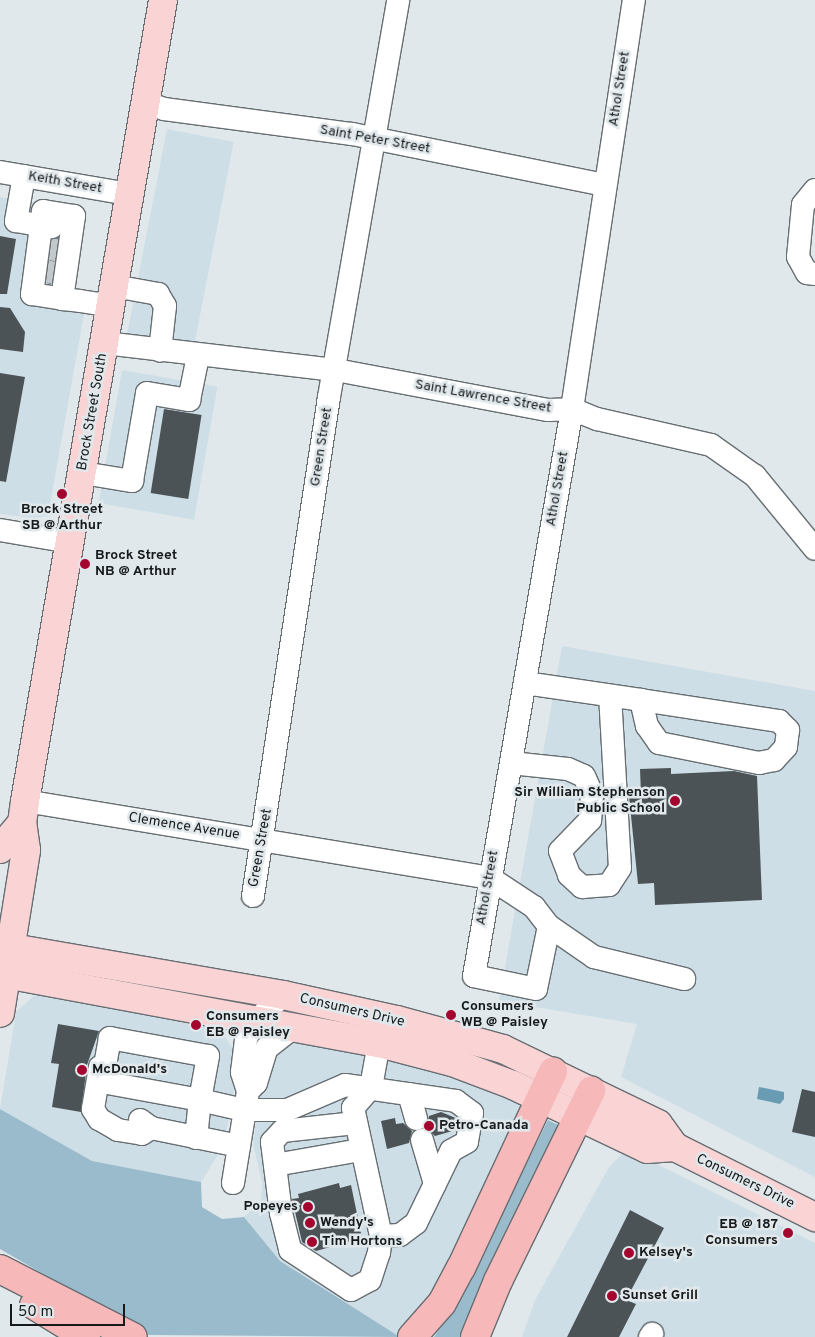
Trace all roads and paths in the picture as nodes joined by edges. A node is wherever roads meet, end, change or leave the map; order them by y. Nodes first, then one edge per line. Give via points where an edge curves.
1 (163, 0) edge
2 (398, 0) edge
3 (634, 0) edge
4 (144, 102) junction
5 (374, 139) junction
6 (0, 172) edge
7 (24, 176) junction
8 (605, 185) junction
9 (815, 190) edge
10 (130, 194) junction
11 (56, 239) junction
12 (51, 272) junction
13 (815, 274) edge
14 (112, 296) junction
15 (62, 299) junction
16 (105, 343) junction
17 (160, 351) junction
18 (198, 356) junction
19 (336, 370) junction
20 (572, 409) junction
21 (83, 473) junction
22 (0, 530) edge
23 (71, 542) junction
24 (815, 549) edge
25 (525, 683) junction
26 (610, 696) junction
27 (641, 700) junction
28 (511, 763) junction
29 (24, 812) junction
30 (263, 839) junction
31 (0, 849) edge
32 (490, 878) junction
33 (252, 896) dead end
34 (549, 926) junction
35 (6, 947) edge
36 (3, 974) edge
37 (684, 979) dead end
38 (283, 995) junction
39 (0, 1013) edge
40 (257, 1020) junction
41 (294, 1027) junction
42 (110, 1042) junction
43 (380, 1043) junction
44 (553, 1072) junction
45 (371, 1087) junction
46 (591, 1091) junction
47 (408, 1094) junction
48 (314, 1098) junction
49 (542, 1098) junction
50 (200, 1100) junction
51 (246, 1100) junction
52 (580, 1115) junction
53 (344, 1123) junction
54 (196, 1138) junction
55 (239, 1146) junction
56 (675, 1147) junction
57 (360, 1150) junction
58 (275, 1165) junction
59 (233, 1183) dead end
60 (435, 1184) junction
61 (815, 1216) edge
62 (381, 1236) junction
63 (0, 1269) edge
64 (0, 1284) edge
65 (86, 1337) edge
66 (133, 1337) edge
67 (412, 1337) edge
68 (475, 1337) edge

1 - 4 main road, Brock Street South
2 - 5 street, Green Street
3 - 8 street, Athol Street
4 - 5 street, Saint Peter Street via 164,109
4 - 10 main road, Brock Street South
5 - 8 street, Saint Peter Street
5 - 19 street, Green Street
6 - 7 street, Keith Street
7 - 10 street, Keith Street
7 - 11 street via 16,221
8 - 20 street, Athol Street
9 - 13 street via 803,205 798,257 807,273
10 - 14 main road, Brock Street South
11 - 12 street
11 - 12 street
12 - 15 street
12 - 15 street via 32,294
14 - 15 street
14 - 16 main road, Brock Street South
14 - 17 street via 158,294 165,306
16 - 17 street, Saint Lawrence Street
16 - 21 main road, Brock Street South
17 - 18 street, Saint Lawrence Street
18 - 19 street, Saint Lawrence Street
18 - 21 street via 189,400 147,393 131,491
19 - 20 street, Saint Lawrence Street via 548,410
19 - 30 street, Green Street
20 - 24 street, Saint Lawrence Street via 597,419 711,445 755,476
20 - 25 street, Athol Street
21 - 23 main road, Brock Street South
22 - 23 street
23 - 29 main road, Brock Street South
25 - 26 street
25 - 28 street, Athol Street
26 - 27 street
26 - 28 street via 620,868 609,885 582,887 569,875 560,851 590,820 592,794 584,776 568,769
27 - 27 street via 779,721 788,730 786,747 774,760 759,762 659,743 647,726
28 - 32 street, Athol Street
29 - 30 street, Clemence Avenue
29 - 31 main road
29 - 35 main road, Brock Street South via 26,850
30 - 32 street, Clemence Avenue
30 - 33 street, Green Street
32 - 34 street via 534,907
32 - 34 street, Athol Street via 474,976 536,989
34 - 37 street via 594,957
35 - 36 main road, Brock Street South
35 - 38 main road, Consumers Drive
36 - 39 main road, Brock Street South
36 - 40 main road, Consumers Drive
38 - 40 street
38 - 44 main road, Consumers Drive via 397,1020 503,1049
40 - 41 main road, Consumers Drive
40 - 51 street via 246,1038 242,1072
41 - 43 main road, Consumers Drive
41 - 51 street via 267,1048 256,1083
42 - 50 street via 102,1082
42 - 50 street via 110,1038 208,1056
42 - 54 street via 103,1051 93,1109 99,1119 108,1122 118,1116 144,1121 152,1128
43 - 45 street
43 - 49 main road, Consumers Drive via 452,1062
44 - 46 main road, Consumers Drive
44 - 49 highway
45 - 47 street
45 - 48 street via 345,1085
45 - 53 street
46 - 52 highway
46 - 56 main road, Consumers Drive via 658,1124
47 - 60 street
47 - 60 street via 456,1101 472,1113 467,1142 451,1151
48 - 51 street via 287,1110
48 - 53 street via 330,1106
49 - 52 main road, Consumers Drive
49 - 67 highway via 442,1303
50 - 51 street
50 - 54 street
51 - 55 street
52 - 56 main road, Consumers Drive via 647,1149
52 - 68 highway via 498,1281
53 - 57 street
53 - 58 street via 282,1131 272,1142
54 - 55 street
55 - 59 street
56 - 61 main road, Consumers Drive
57 - 58 street
57 - 62 street
58 - 62 street via 290,1250 351,1290 370,1280
60 - 62 street via 416,1223 400,1235
63 - 66 highway
64 - 65 highway

